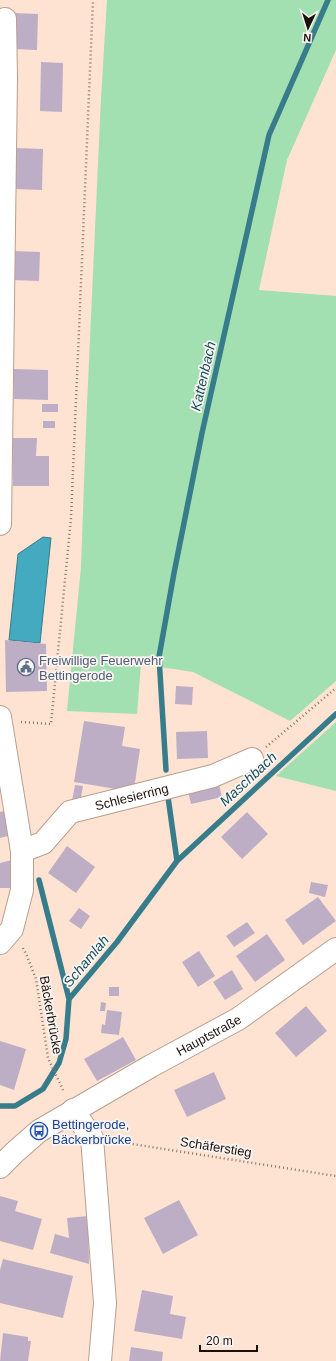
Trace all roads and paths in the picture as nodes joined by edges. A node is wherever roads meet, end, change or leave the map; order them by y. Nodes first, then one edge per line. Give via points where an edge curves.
1 (93, 0) edge
2 (5, 19) dead end
3 (3, 79) edge
4 (0, 524) edge
5 (336, 688) edge
6 (0, 719) edge
7 (252, 759) joint
8 (22, 851) junction
9 (6, 936) edge
10 (336, 949) edge
11 (60, 1084) dead end
12 (73, 1110) junction
13 (92, 1138) junction
14 (0, 1167) edge
15 (336, 1176) edge
16 (100, 1361) edge

1 - 6 path via 71,518 51,724
2 - 3 street
3 - 4 street
5 - 7 path
6 - 8 street
7 - 8 street, Schlesierring via 213,776 70,812 43,843
8 - 9 street via 22,890
9 - 11 path, Bäckerbrücke via 27,956 36,979 48,1058
10 - 12 street, Hauptstraße via 238,1019
12 - 13 street
12 - 14 street, Hauptstraße via 39,1131
13 - 15 path, Schäferstieg
13 - 16 street via 105,1303

